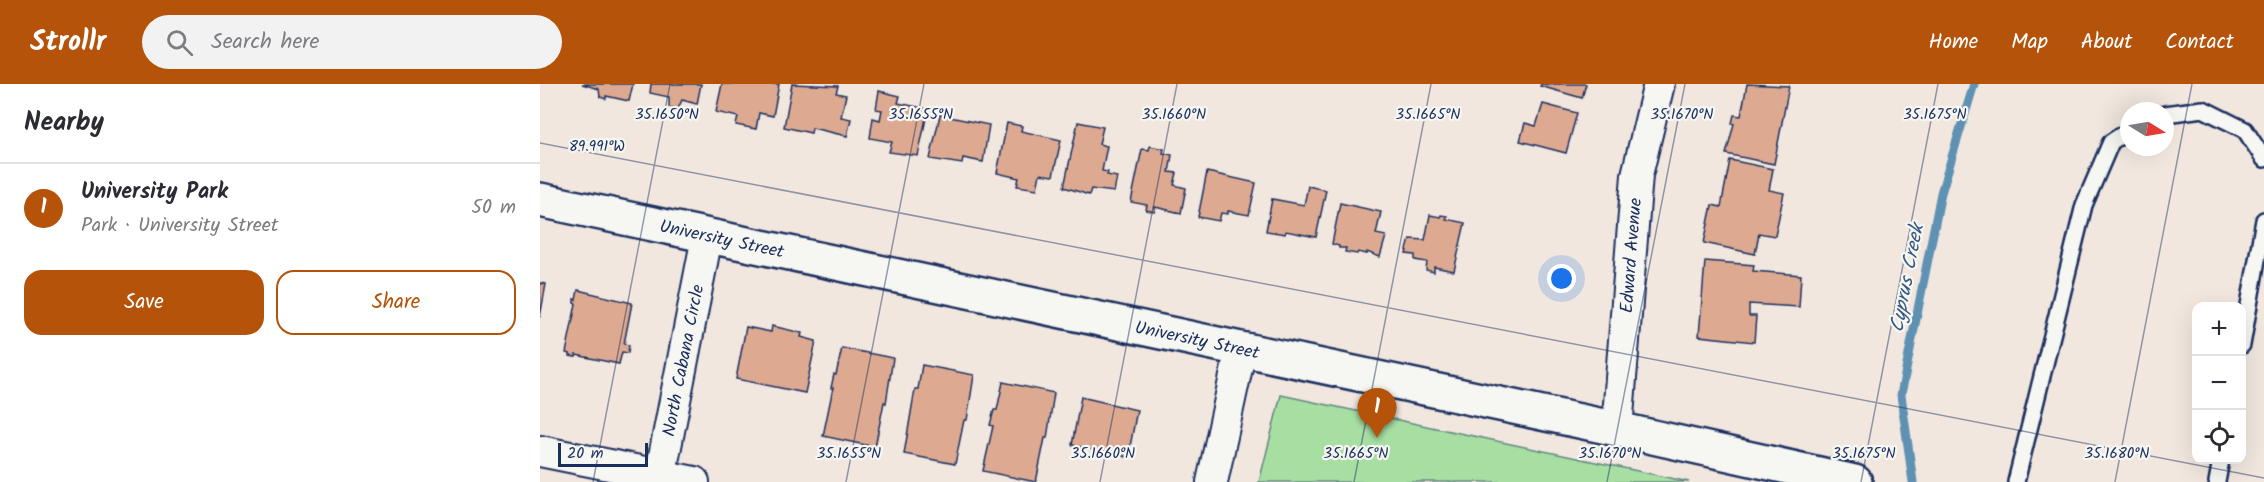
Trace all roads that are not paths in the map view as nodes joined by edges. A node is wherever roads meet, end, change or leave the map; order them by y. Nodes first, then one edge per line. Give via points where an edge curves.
1 (1659, 84) edge
2 (2174, 113) edge
3 (2120, 136) edge
4 (2264, 159) edge
5 (540, 200) edge
6 (2264, 220) edge
7 (707, 237) junction
8 (2246, 318) edge
9 (1241, 350) junction
10 (1617, 429) junction
11 (540, 451) edge
12 (2220, 464) edge
13 (660, 478) edge
14 (1851, 481) edge
15 (694, 482) edge
16 (1212, 482) edge
17 (2016, 482) edge
18 (2217, 482) edge

1 - 10 street, Edward Avenue via 1637,175
2 - 4 lane via 2203,110 2245,130
3 - 17 lane via 2111,142 2084,205
5 - 7 street, University Street
6 - 8 lane
7 - 9 street, University Street
7 - 13 street, North Cabana Circle
9 - 10 street, University Street
9 - 16 street
10 - 14 street, University Street
11 - 13 street
12 - 18 lane
13 - 15 street

